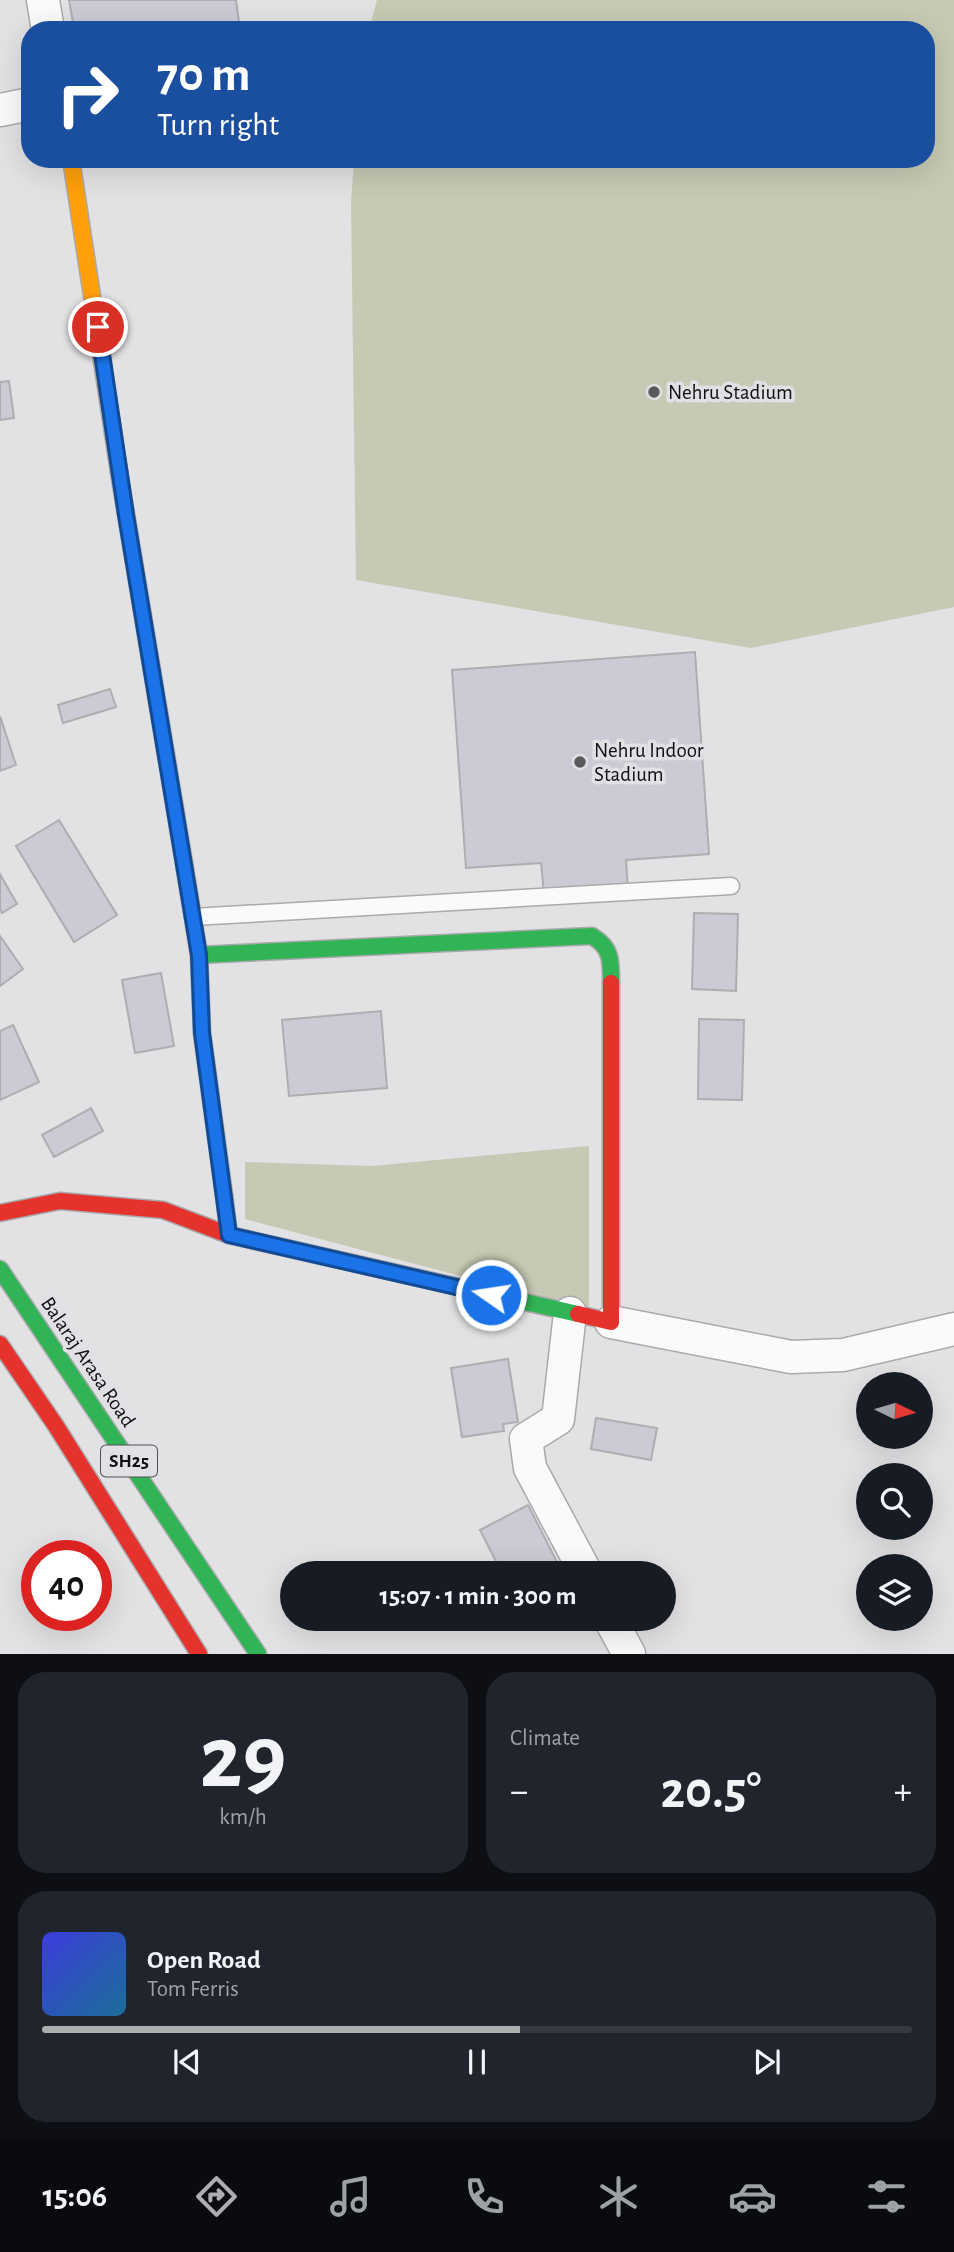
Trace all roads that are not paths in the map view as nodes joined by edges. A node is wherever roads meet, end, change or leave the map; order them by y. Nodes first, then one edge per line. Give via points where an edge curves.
1 (43, 0) edge
2 (46, 21) edge
3 (21, 106) edge
4 (0, 110) edge
5 (72, 168) edge
6 (731, 886) dead end
7 (193, 917) junction
8 (199, 955) junction
9 (0, 1213) edge
10 (229, 1235) junction
11 (0, 1269) edge
12 (570, 1313) junction
13 (611, 1322) junction
14 (954, 1329) edge
15 (0, 1344) edge
16 (580, 1561) edge
17 (617, 1631) edge
18 (199, 1654) edge
19 (258, 1654) edge
20 (629, 1654) edge

1 - 2 street
3 - 4 street
5 - 7 street
6 - 7 lane
7 - 8 street
8 - 10 street via 202,1033
8 - 13 street via 592,936 604,943 611,960
9 - 10 street via 60,1201 163,1210
10 - 12 street
11 - 19 street, Balaraj Arasa Road / SH25
12 - 13 street
12 - 16 street via 558,1419 526,1438 530,1468
13 - 14 street via 791,1357 843,1355
15 - 18 street, SH25 via 15,1376 56,1426
17 - 20 street

